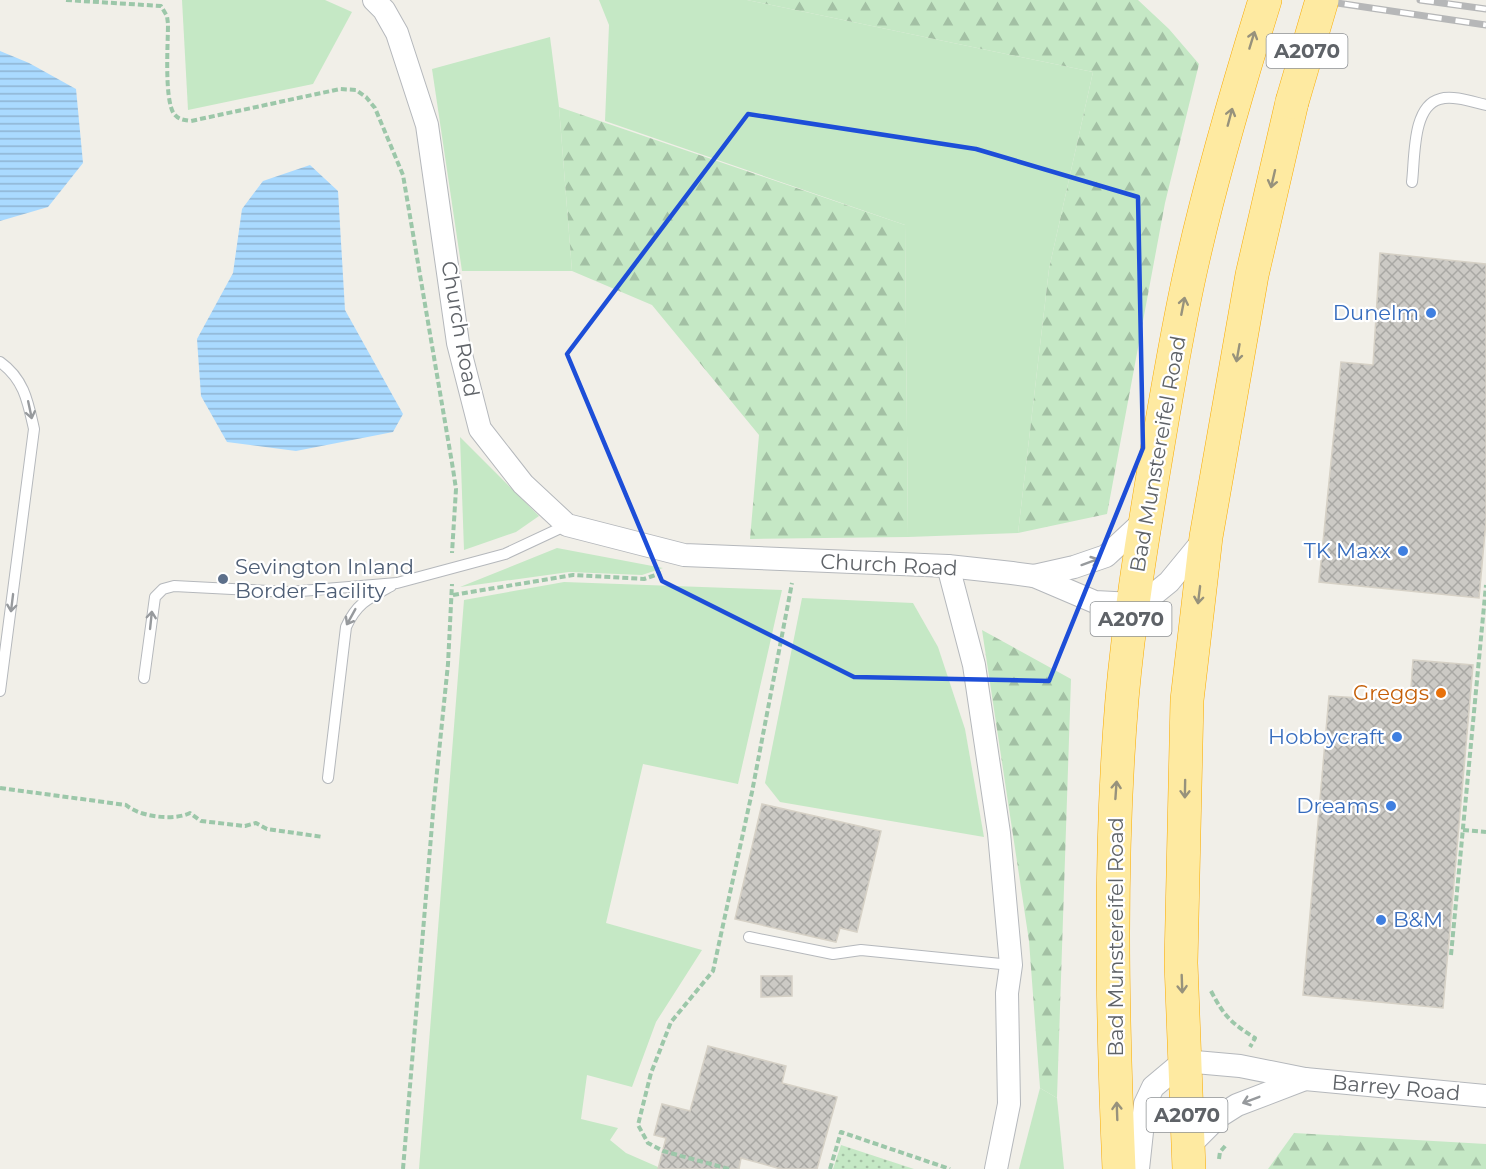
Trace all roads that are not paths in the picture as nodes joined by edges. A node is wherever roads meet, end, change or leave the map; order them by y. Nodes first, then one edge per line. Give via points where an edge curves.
1 (374, 0) edge
2 (1265, 0) edge
3 (1322, 0) edge
4 (1486, 105) edge
5 (1412, 182) dead end
6 (0, 362) edge
7 (1145, 520) junction
8 (567, 525) junction
9 (1206, 537) junction
10 (948, 566) junction
11 (1034, 576) junction
12 (397, 583) junction
13 (1133, 604) junction
14 (144, 678) dead end
15 (0, 691) edge
16 (328, 778) dead end
17 (749, 937) dead end
18 (1011, 965) junction
19 (1184, 1061) junction
20 (1305, 1079) junction
21 (1486, 1096) edge
22 (1188, 1158) edge
23 (996, 1169) edge
24 (1119, 1169) edge
25 (1138, 1169) edge

1 - 8 street, Church Road via 397,33 427,125 458,343 480,429 523,484
7 -> 2 highway, Bad Munstereifel Road / A2070 via 1192,265
3 -> 9 highway, A2070, bridge via 1292,102 1252,275
4 - 5 lane via 1448,98 1430,104 1418,123
6 -> 15 lane via 12,370 27,398 34,429
11 -> 7 street, Church Road via 1107,556
7 - 13 highway, Bad Munstereifel Road / A2070
8 - 10 street, Church Road via 684,555
8 - 12 lane via 505,554
9 - 13 street via 1169,582
9 -> 19 highway, A2070 via 1187,700 1181,963
10 - 11 street, Church Road
10 - 18 street via 974,665 999,833
11 - 13 street, Church Road via 1095,602
14 -> 12 lane via 155,597 163,589 174,586 289,592
12 -> 16 lane via 365,600 353,611 346,627
24 -> 13 highway, Bad Munstereifel Road / A2070 via 1113,924 1116,800
17 - 18 lane via 833,954 861,950 895,952
18 - 23 street via 1007,993 1009,1104
19 - 20 street, Barrey Road via 1240,1066
19 - 22 highway, A2070
19 - 25 street via 1153,1087 1144,1104
20 - 21 street, Barrey Road
20 -> 22 street via 1237,1105 1218,1117

